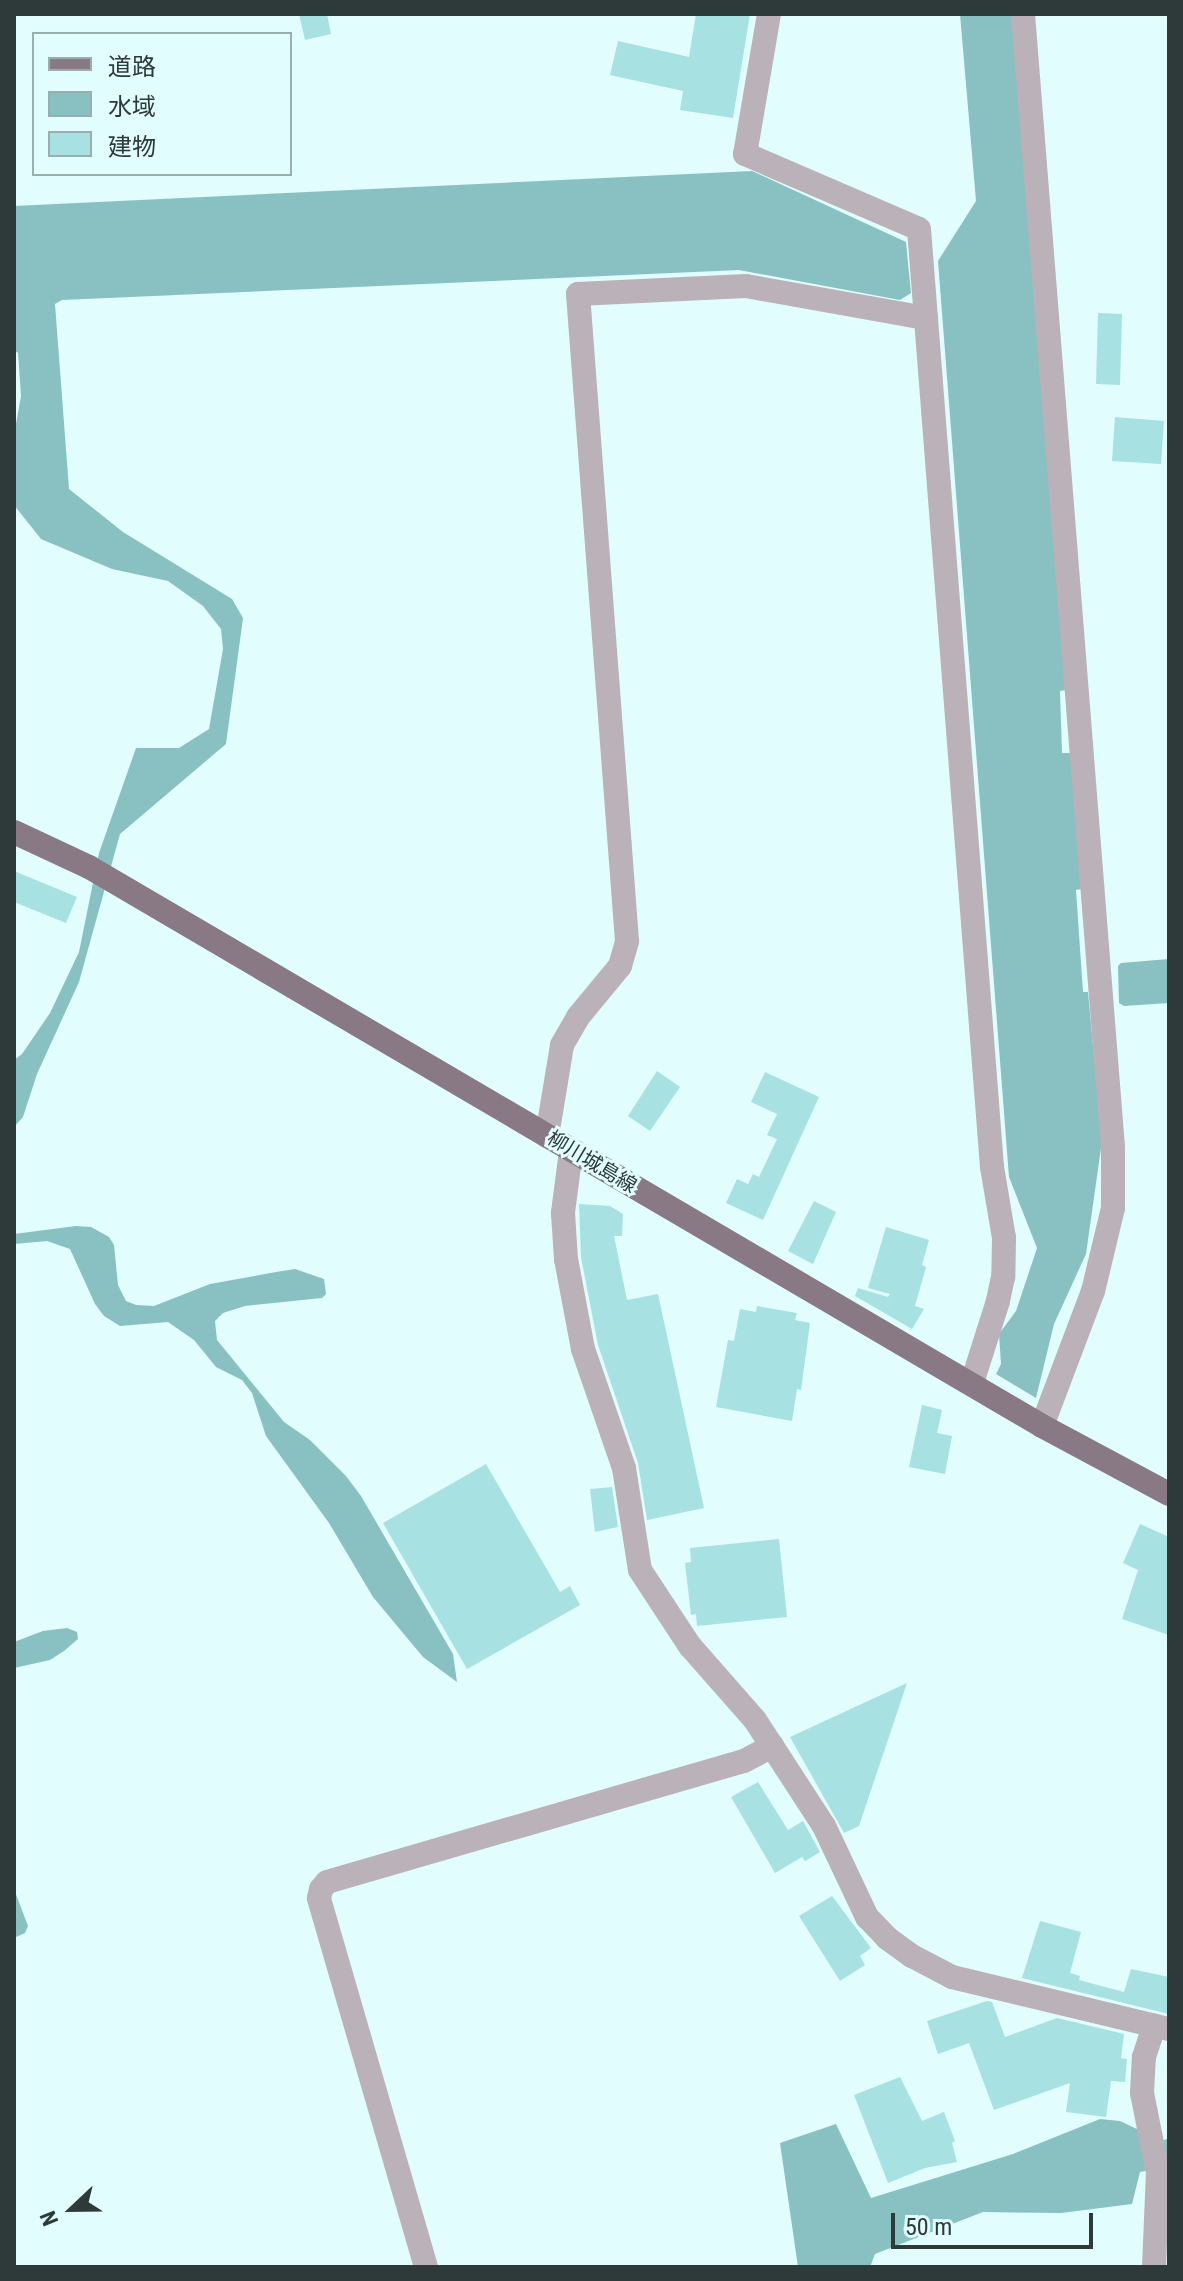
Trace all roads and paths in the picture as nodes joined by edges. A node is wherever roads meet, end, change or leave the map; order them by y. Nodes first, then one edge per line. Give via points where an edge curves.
1 (769, 14) edge
2 (1023, 14) edge
3 (926, 318) junction
4 (14, 832) edge
5 (547, 1136) junction
6 (571, 1151) junction
7 (972, 1383) junction
8 (1039, 1424) junction
9 (1169, 1494) edge
10 (772, 1746) junction
11 (1162, 2027) edge
12 (426, 2267) edge
13 (1154, 2267) edge

1 - 3 street via 745,154 919,229
2 - 8 street via 1113,1148 1113,1208 1093,1291
3 - 5 street via 746,286 578,294 627,941 620,966 562,1045
3 - 7 street via 992,1167 1004,1238 998,1301
4 - 5 main road, 柳川城島線 via 89,867
5 - 6 main road, 柳川城島線
6 - 7 main road, 柳川城島線
6 - 10 street via 563,1202 566,1259 583,1349 624,1468 640,1570 690,1646
7 - 8 main road, 柳川城島線
8 - 9 main road, 柳川城島線
10 - 11 street via 824,1826 867,1917 887,1938 952,1977
10 - 12 street via 744,1761 327,1882 321,1889 319,1898
11 - 13 street via 1144,2057 1142,2093 1158,2173

